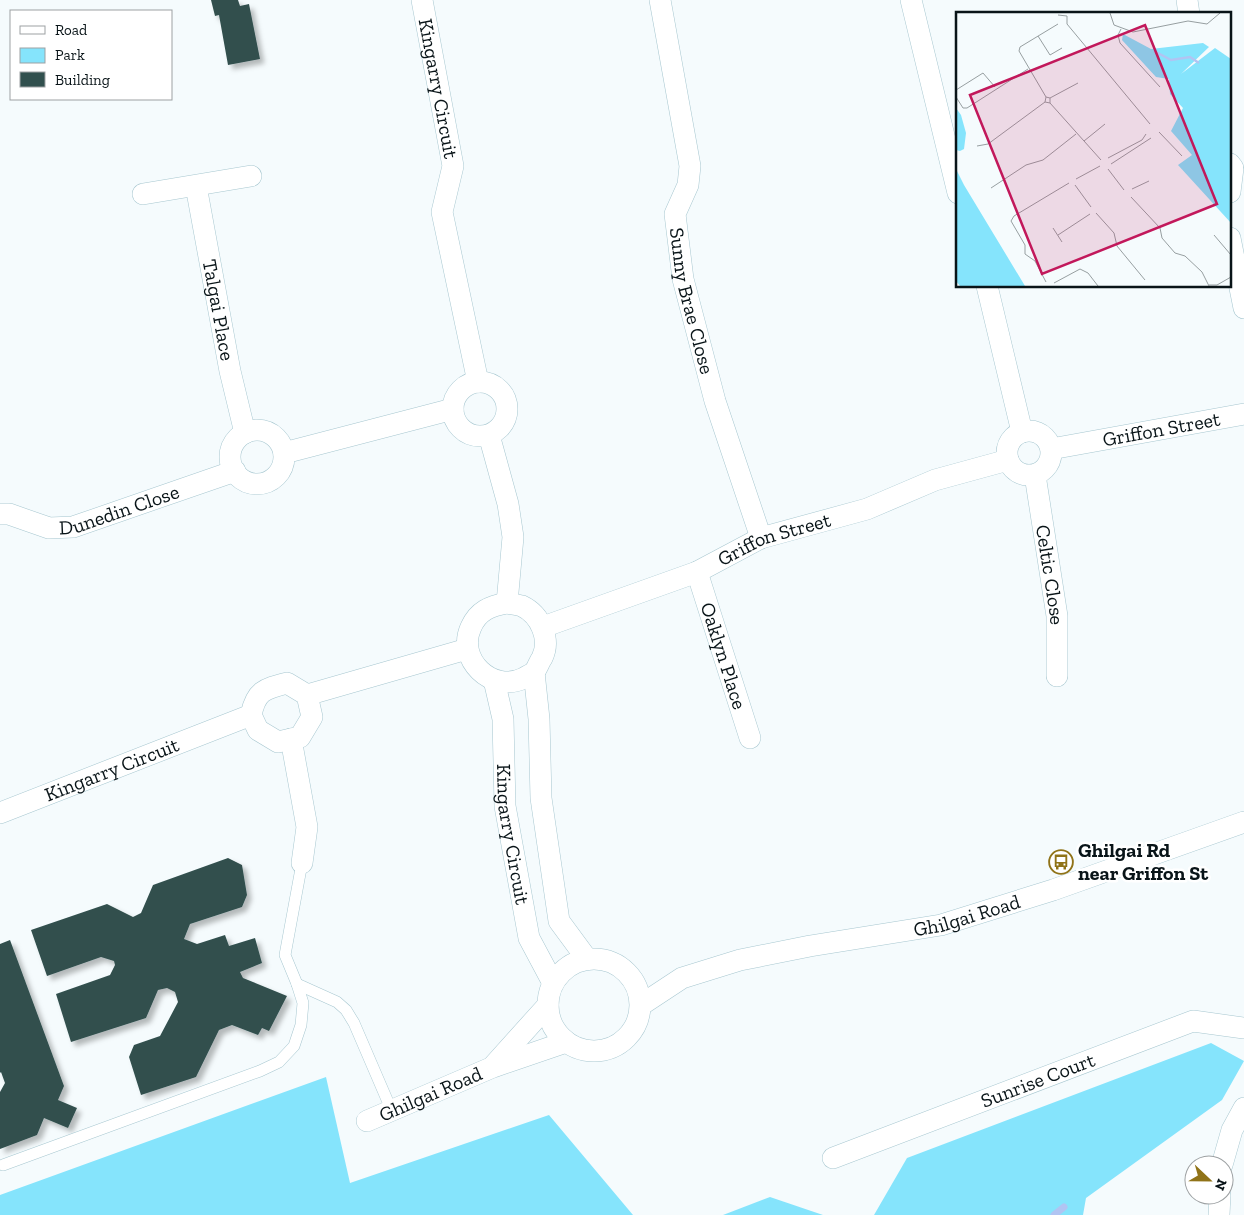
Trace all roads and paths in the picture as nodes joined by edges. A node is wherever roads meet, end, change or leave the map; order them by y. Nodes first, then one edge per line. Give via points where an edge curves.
1 (422, 0) edge
2 (660, 0) edge
3 (911, 0) edge
4 (1236, 166) edge
5 (251, 176) dead end
6 (1232, 183) edge
7 (956, 184) edge
8 (196, 186) junction
9 (143, 194) dead end
10 (1232, 248) edge
11 (987, 288) edge
12 (1244, 308) edge
13 (478, 382) junction
14 (453, 409) junction
15 (1244, 414) edge
16 (1022, 432) junction
17 (245, 433) junction
18 (488, 435) junction
19 (1050, 449) junction
20 (284, 452) junction
21 (1008, 460) junction
22 (235, 471) junction
23 (1035, 475) junction
24 (0, 514) edge
25 (761, 538) junction
26 (697, 572) junction
27 (507, 603) junction
28 (542, 627) junction
29 (467, 648) junction
30 (534, 672) junction
31 (1056, 676) dead end
32 (494, 680) junction
33 (306, 695) junction
34 (251, 715) junction
35 (750, 738) dead end
36 (291, 739) junction
37 (0, 812) edge
38 (1244, 822) edge
39 (302, 864) joint
40 (587, 959) junction
41 (682, 978) junction
42 (632, 979) junction
43 (553, 983) junction
44 (297, 984) junction
45 (640, 1005) junction
46 (548, 1006) junction
47 (1244, 1028) edge
48 (566, 1042) junction
49 (492, 1067) junction
50 (1244, 1108) edge
51 (391, 1109) junction
52 (367, 1120) dead end
53 (1225, 1155) edge
54 (833, 1158) dead end
55 (3, 1165) dead end

1 - 13 street, Kingarry Circuit via 453,166 442,212
2 - 25 street, Sunny Brae Close via 690,166 688,185 675,214 683,279 715,401
3 - 7 street
4 - 6 street
5 - 8 street
8 - 9 street
8 - 17 street, Talgai Place via 230,371
10 - 12 street
11 - 16 street
13 - 14 street via 461,389
13 - 18 street via 487,382 501,391 508,409 506,419
14 - 18 street via 456,422 465,432 474,436
14 - 20 street
15 - 19 street, Griffon Street
16 - 19 street via 1040,434
16 - 21 street via 1009,443
17 - 20 street via 260,430 268,433 277,439
17 - 22 street via 236,442 231,455
18 - 27 street via 508,504 512,537
19 - 23 street via 1048,465
20 - 22 street via 280,472 269,482 249,483
21 - 23 street via 1016,471
21 - 25 street, Griffon Street via 935,480 867,509
22 - 24 street, Dunedin Close via 74,527 49,528
23 - 31 street, Celtic Close via 1056,616
25 - 26 street, Griffon Street
26 - 28 street, Griffon Street
26 - 35 street, Oaklyn Place
27 - 28 street via 522,606 534,614
27 - 29 street via 494,605 474,619 467,635
28 - 30 street via 546,640 544,654
29 - 32 street via 479,671
29 - 33 street
30 - 32 street via 520,680
30 - 40 street, Kingarry Circuit via 541,798 559,921
32 - 43 street, Kingarry Circuit via 503,719 506,806 529,938
33 - 34 street via 287,683 265,688 254,700
33 - 36 street via 312,717 300,737
34 - 36 street via 258,730 278,742
34 - 37 street, Kingarry Circuit
36 - 39 street via 307,827
38 - 41 street, Ghilgai Road via 1054,890 940,925 740,960
39 - 44 lane via 284,955
40 - 42 street via 613,962
40 - 43 street via 574,963
41 - 42 street
41 - 45 street
42 - 45 street
43 - 46 street
44 - 51 lane via 337,1002 346,1010
44 - 55 lane via 303,1002 301,1025 294,1046 279,1062
45 - 48 street via 632,1032 621,1043 593,1051 579,1049
46 - 48 street via 556,1032
46 - 49 street
47 - 54 street, Sunrise Court via 1193,1021
48 - 49 street, Ghilgai Road
49 - 51 street, Ghilgai Road
50 - 53 street via 1232,1130
51 - 52 street, Ghilgai Road

